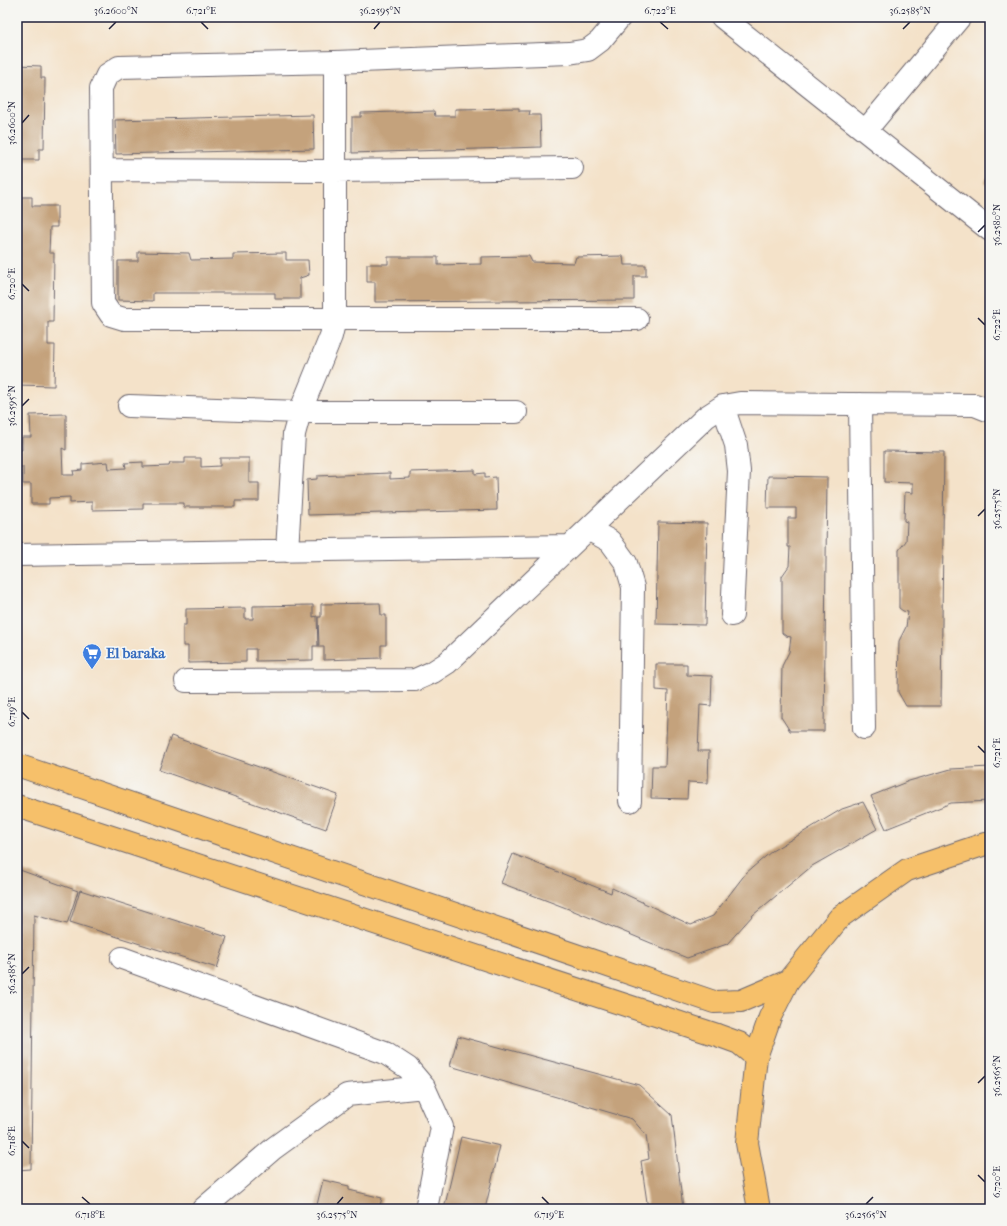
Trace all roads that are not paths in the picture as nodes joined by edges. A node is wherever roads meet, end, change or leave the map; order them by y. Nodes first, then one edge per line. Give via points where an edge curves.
1 (620, 17) edge
2 (722, 17) edge
3 (960, 17) edge
4 (334, 62) junction
5 (866, 130) junction
6 (572, 168) dead end
7 (102, 170) junction
8 (335, 171) junction
9 (990, 230) edge
10 (335, 319) junction
11 (637, 319) dead end
12 (860, 404) junction
13 (128, 406) dead end
14 (723, 406) junction
15 (990, 411) edge
16 (300, 412) junction
17 (516, 412) dead end
18 (588, 529) junction
19 (570, 546) junction
20 (287, 551) junction
21 (17, 555) edge
22 (732, 615) dead end
23 (186, 681) dead end
24 (864, 728) dead end
25 (17, 765) edge
26 (630, 801) dead end
27 (17, 806) edge
28 (990, 844) edge
29 (122, 958) dead end
30 (788, 980) junction
31 (756, 1057) junction
32 (424, 1087) junction
33 (203, 1209) edge
34 (426, 1209) edge
35 (759, 1209) edge

1 - 4 street via 600,41 588,50 569,53
2 - 5 street
3 - 5 street
4 - 7 street via 119,67 107,75 101,88
4 - 8 street
5 - 9 street
6 - 8 street
7 - 8 street
7 - 10 street via 103,303 111,315 124,319
8 - 10 street
10 - 11 street
10 - 16 street via 331,336
12 - 14 street via 740,403
12 - 15 street via 975,405
12 - 24 street
13 - 16 street
14 - 18 street via 706,416
14 - 22 street via 736,444 738,471
16 - 17 street
16 - 20 street via 294,434
18 - 19 street
18 - 26 street via 610,541 626,563 633,587
19 - 20 street
19 - 23 street via 447,663 415,680
20 - 21 street
25 - 30 main road via 714,1002 741,1001
27 - 31 main road via 717,1035 739,1043
28 - 30 main road via 907,870 840,917
29 - 32 street via 386,1053 408,1068
30 - 31 main road via 770,1017
31 - 35 main road via 747,1143
32 - 33 street via 347,1095 274,1148
32 - 34 street via 442,1127

